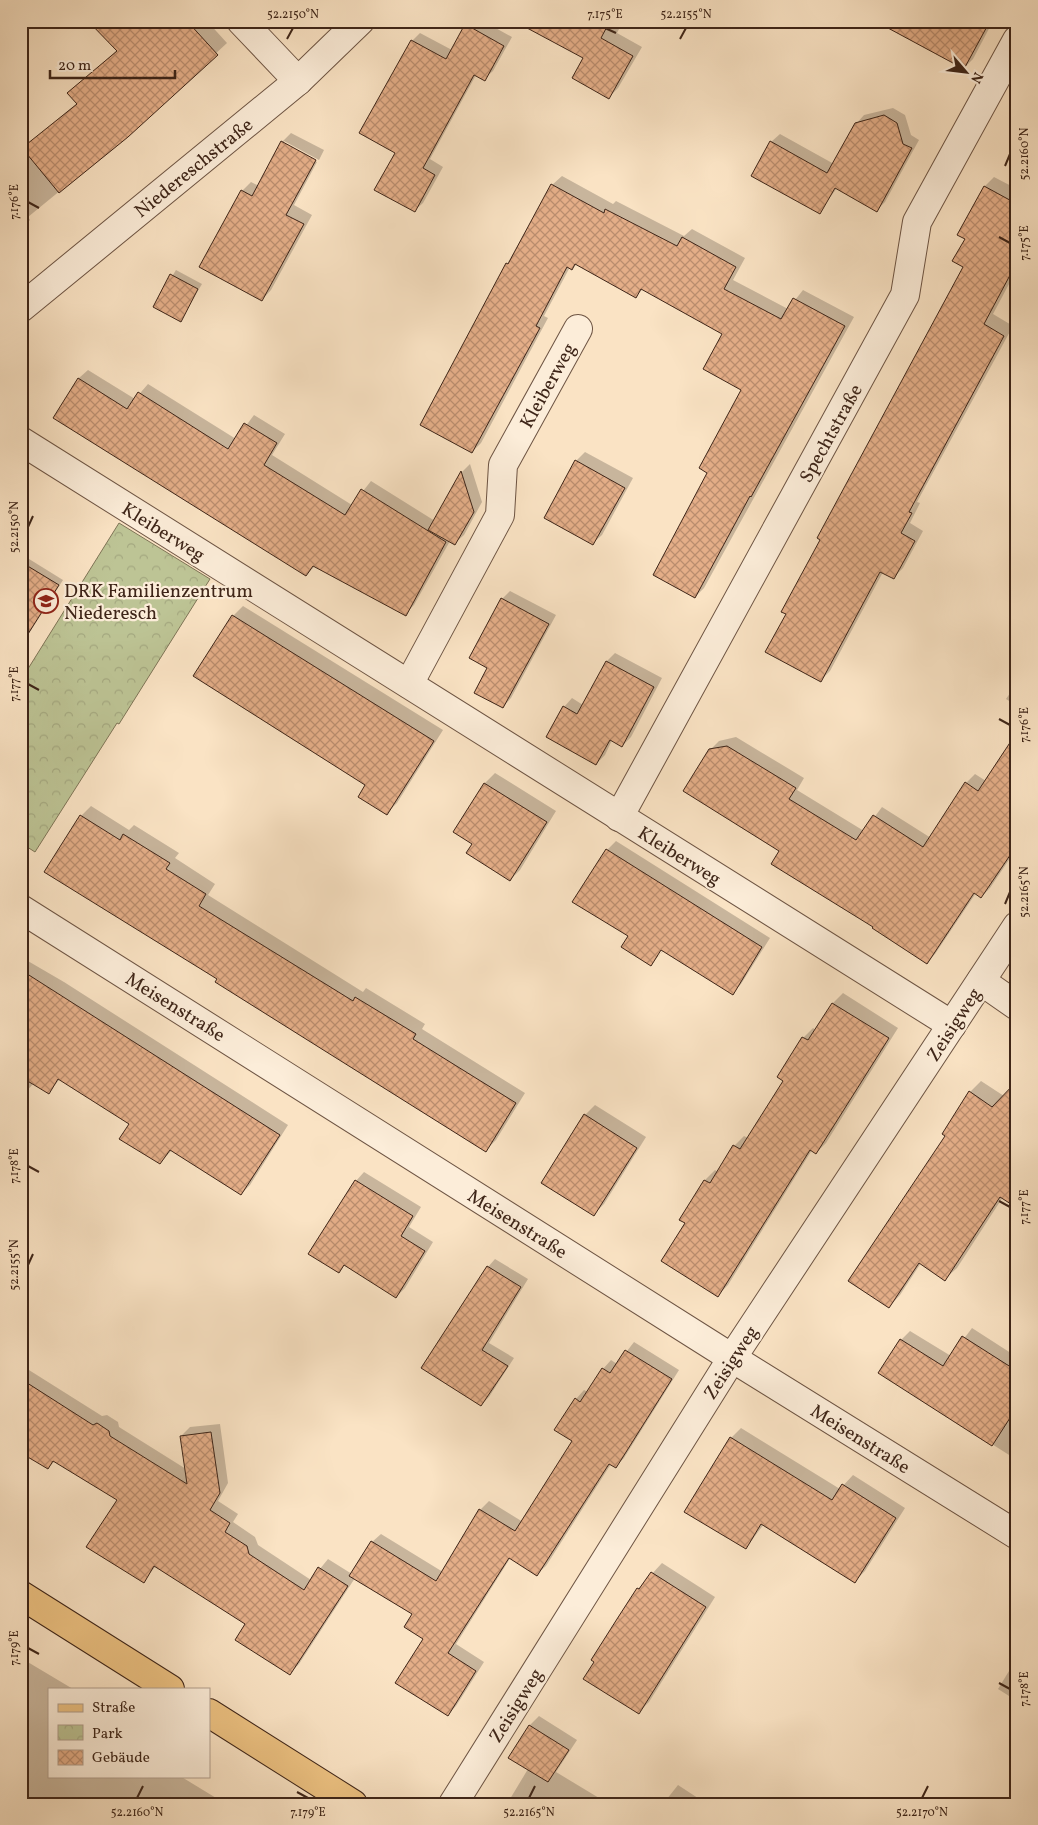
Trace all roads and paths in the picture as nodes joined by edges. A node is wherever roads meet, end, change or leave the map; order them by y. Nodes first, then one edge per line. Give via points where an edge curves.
1 (241, 21) edge
2 (360, 21) edge
3 (1017, 40) edge
4 (298, 81) junction
5 (21, 308) edge
6 (578, 329) dead end
7 (21, 441) edge
8 (409, 684) junction
9 (619, 817) junction
10 (21, 908) edge
11 (1017, 926) edge
12 (981, 981) junction
13 (1017, 1006) edge
14 (952, 1024) junction
15 (732, 1358) junction
16 (1017, 1535) edge
17 (21, 1595) edge
18 (168, 1688) edge
19 (210, 1714) edge
20 (353, 1804) edge
21 (453, 1804) edge

1 - 4 street
2 - 4 street, Niedereschstraße
3 - 9 street, Spechtstraße via 917,222 905,295
4 - 5 street, Niedereschstraße
6 - 8 street, Kleiberweg via 503,465 500,515
7 - 8 street, Kleiberweg
8 - 9 street, Kleiberweg
9 - 14 street, Kleiberweg
10 - 15 street, Meisenstraße
11 - 12 street, Zeisigweg
12 - 13 street
12 - 14 street, Zeisigweg
14 - 15 street, Zeisigweg
15 - 16 street, Meisenstraße
15 - 21 street, Zeisigweg
17 - 18 main road
19 - 20 main road

